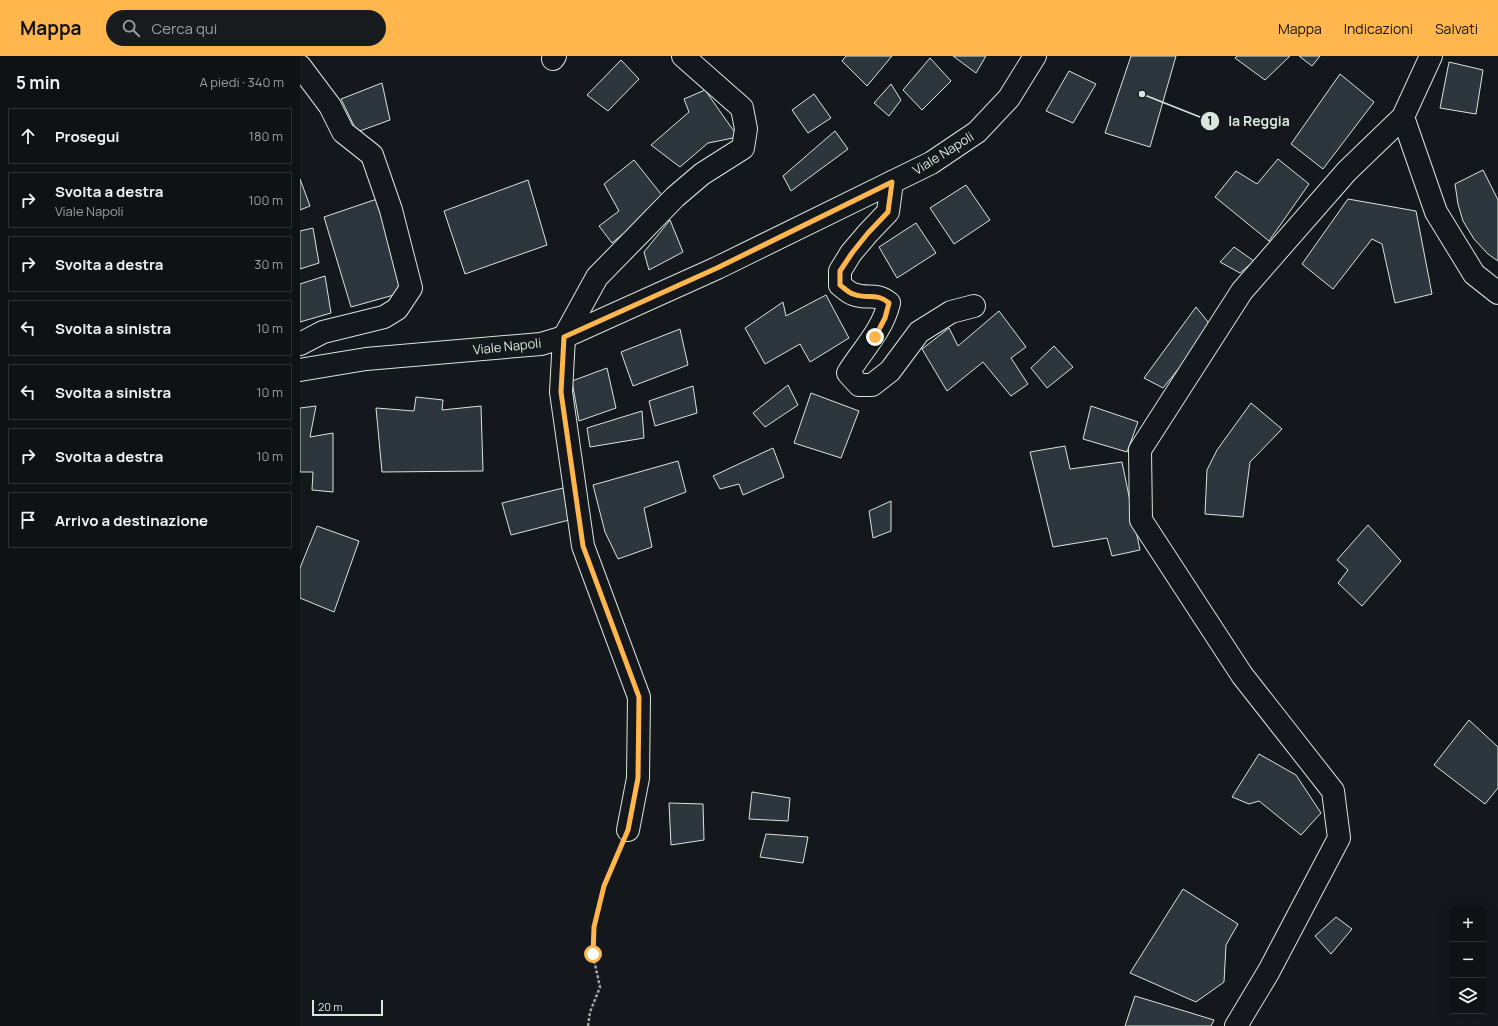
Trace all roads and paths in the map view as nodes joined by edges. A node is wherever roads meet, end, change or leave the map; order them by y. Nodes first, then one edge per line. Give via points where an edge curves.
1 (683, 56) edge
2 (1035, 56) edge
3 (1423, 59) edge
4 (300, 66) edge
5 (1403, 117) junction
6 (892, 182) junction
7 (1498, 293) edge
8 (974, 306) dead end
9 (564, 337) junction
10 (300, 344) edge
11 (300, 370) edge
12 (628, 830) joint
13 (588, 1026) edge
14 (1236, 1026) edge

1 - 9 street via 742,108 746,129 743,148 702,174 675,197 597,277
2 - 6 street, Viale Napoli via 1009,98 977,132 931,163
3 - 5 street
4 - 10 street via 330,106 343,132 372,155 391,210 410,288 397,309 384,317 322,332
5 - 7 street via 1436,212 1474,274
5 - 14 street via 1347,171 1242,291 1140,450 1141,520 1242,675 1333,791 1339,838 1269,971
6 - 8 street via 888,212 868,233 840,271 840,285 852,294 882,297 889,303 882,324 848,372 859,385 872,385 890,372 919,332 951,312
6 - 9 street, Viale Napoli via 717,268
9 - 11 street, Viale Napoli via 541,344 366,359
9 - 12 street via 561,392 583,546 639,697 638,778
12 - 13 path via 604,886 594,927 593,954 600,987 590,1012

